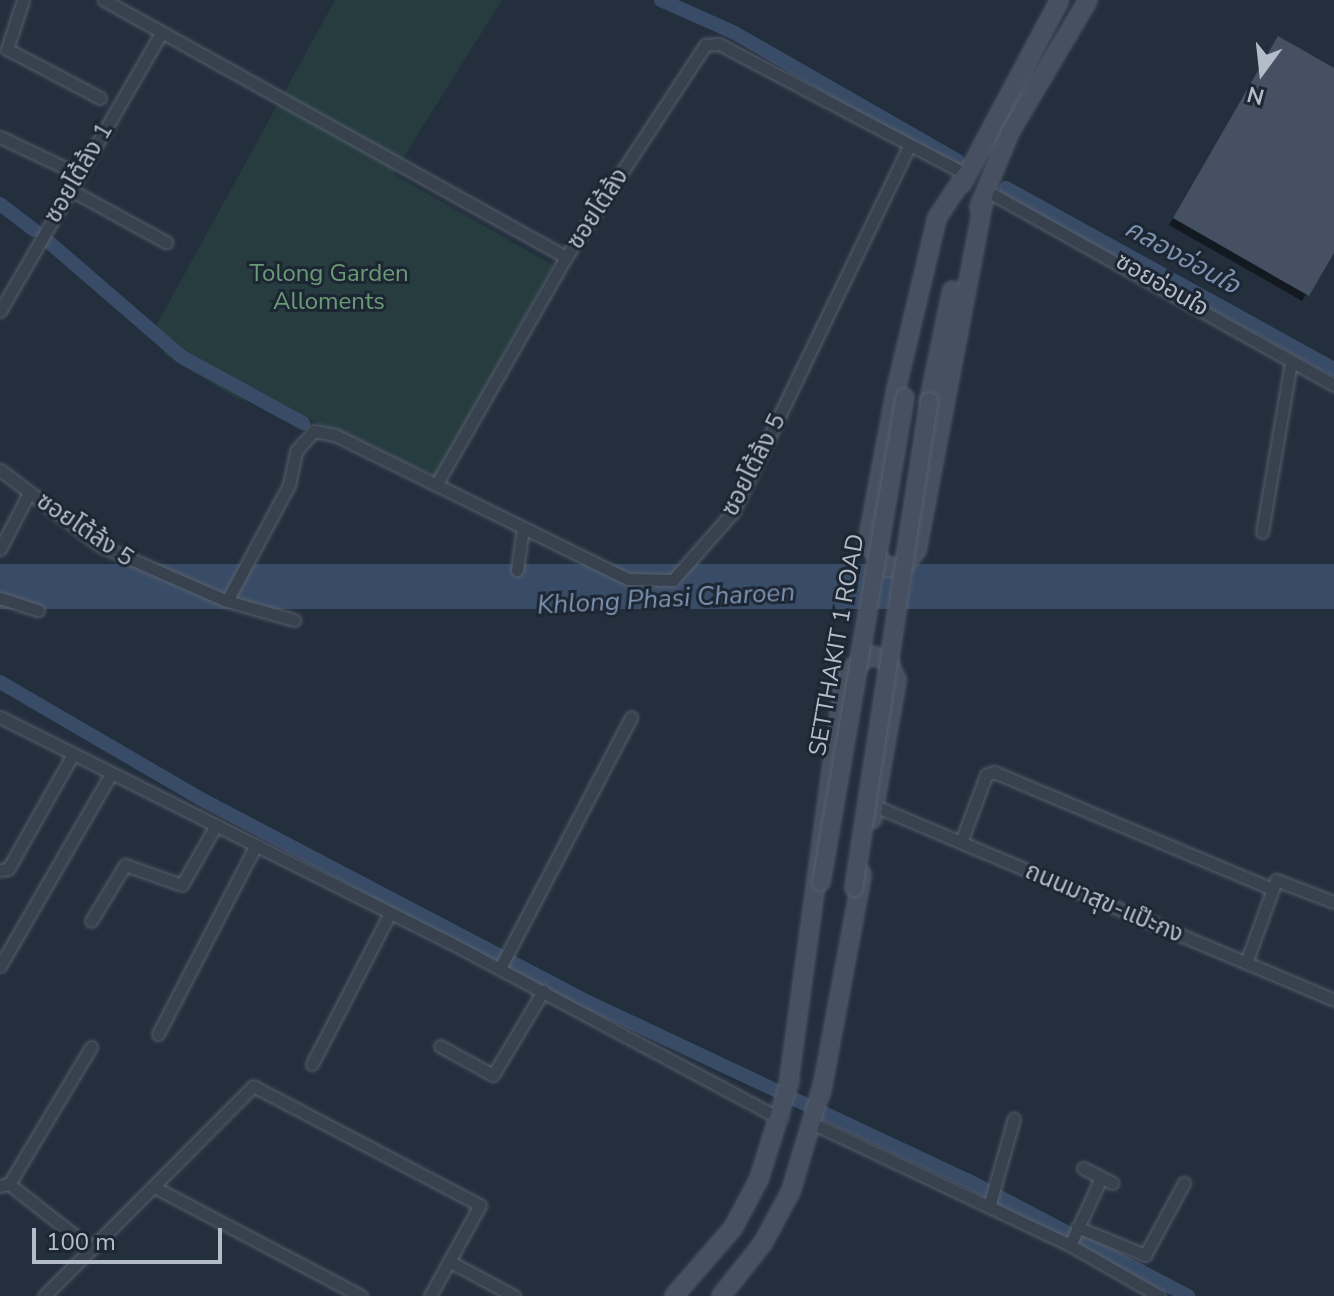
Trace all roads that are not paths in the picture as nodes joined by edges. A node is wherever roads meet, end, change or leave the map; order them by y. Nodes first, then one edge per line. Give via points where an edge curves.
1 (23, 0) edge
2 (104, 0) edge
3 (1060, 0) edge
4 (1088, 0) edge
5 (160, 35) junction
6 (100, 98) dead end
7 (0, 137) edge
8 (909, 147) junction
9 (78, 174) junction
10 (966, 174) junction
11 (69, 189) junction
12 (985, 194) junction
13 (166, 242) dead end
14 (566, 257) junction
15 (0, 311) edge
16 (1291, 362) junction
17 (1334, 385) edge
18 (0, 470) edge
19 (436, 485) junction
20 (29, 493) junction
21 (523, 528) junction
22 (1262, 532) dead end
23 (0, 549) edge
24 (517, 570) dead end
25 (0, 598) edge
26 (227, 601) junction
27 (38, 610) dead end
28 (294, 620) dead end
29 (0, 717) edge
30 (631, 717) dead end
31 (72, 756) junction
32 (111, 774) junction
33 (875, 806) junction
34 (216, 825) junction
35 (961, 842) junction
36 (256, 845) junction
37 (0, 870) edge
38 (1272, 889) junction
39 (1334, 902) edge
40 (390, 913) junction
41 (91, 921) dead end
42 (1246, 963) junction
43 (0, 966) edge
44 (500, 968) junction
45 (543, 991) junction
46 (1334, 1000) edge
47 (158, 1034) dead end
48 (440, 1046) dead end
49 (91, 1047) dead end
50 (312, 1064) dead end
51 (788, 1087) junction
52 (821, 1094) junction
53 (1014, 1118) dead end
54 (781, 1119) junction
55 (814, 1124) junction
56 (1083, 1168) dead end
57 (1184, 1183) dead end
58 (5, 1185) edge
59 (156, 1188) junction
60 (989, 1207) junction
61 (1077, 1227) junction
62 (1070, 1245) junction
63 (92, 1249) junction
64 (449, 1261) junction
65 (44, 1296) edge
66 (361, 1296) edge
67 (430, 1296) edge
68 (514, 1296) edge
69 (674, 1296) edge
70 (721, 1296) edge
71 (1159, 1296) edge

1 - 6 street via 7,49
2 - 5 street, ซอยโต้ล้ง
3 - 10 main road, SETTHAKIT 1 ROAD
4 - 12 main road via 1010,132
5 - 9 street, ซอยโต้ล้ง 1
5 - 14 street, ซอยโต้ล้ง
7 - 9 street
8 - 10 street, ซอยโต้ล้ง
8 - 14 street, ซอยโต้ล้ง via 719,44 705,45
8 - 21 street, ซอยโต้ล้ง 5 via 733,512 685,572 657,583 628,579
9 - 11 street, ซอยโต้ล้ง 1
10 - 12 main road via 937,218 896,390 867,544 887,568 905,565 917,550
10 - 51 main road, SETTHAKIT 1 ROAD, bridge via 942,235 905,397
11 - 13 street
11 - 15 street, ซอยโต้ล้ง 1
12 - 16 street, ซอยอ่อนใจ
12 - 52 main road, bridge via 969,228 929,401
14 - 19 street
16 - 17 street, ซอยอ่อนใจ
16 - 22 street
18 - 20 street, ซอยโต้ล้ง 5
19 - 21 street, ซอยโต้ล้ง 5
19 - 26 street, ซอยโต้ล้ง 5 via 335,435 307,435
20 - 23 street
20 - 26 street, ซอยโต้ล้ง 5 via 122,558
21 - 24 street
25 - 27 street
26 - 28 street
29 - 31 street
30 - 44 street
31 - 32 street
31 - 37 street via 8,869
32 - 34 street
32 - 43 street
33 - 35 street, ถนนมาสุข-แป๊ะกง
33 - 51 main road via 897,680 889,662 866,655 845,673
33 - 52 main road
34 - 36 street
34 - 41 street via 182,885 125,865
35 - 38 street via 986,775 994,772
35 - 42 street, ถนนมาสุข-แป๊ะกง
36 - 40 street
36 - 47 street
38 - 39 street via 1280,879
38 - 42 street
40 - 44 street
40 - 50 street
42 - 46 street, ถนนมาสุข-แป๊ะกง
44 - 45 street
45 - 48 street via 493,1075
45 - 54 street
49 - 58 street
51 - 54 main road, SETTHAKIT 1 ROAD
52 - 55 main road
53 - 60 street
54 - 69 main road, SETTHAKIT 1 ROAD via 733,1228
55 - 60 street
55 - 70 main road via 763,1243
56 - 61 street via 1106,1180
57 - 61 street via 1145,1255
58 - 63 street
59 - 63 street
59 - 64 street via 246,1092 260,1087 480,1205
59 - 66 street
60 - 62 street
61 - 62 street
62 - 71 street
63 - 65 street
64 - 67 street
64 - 68 street

